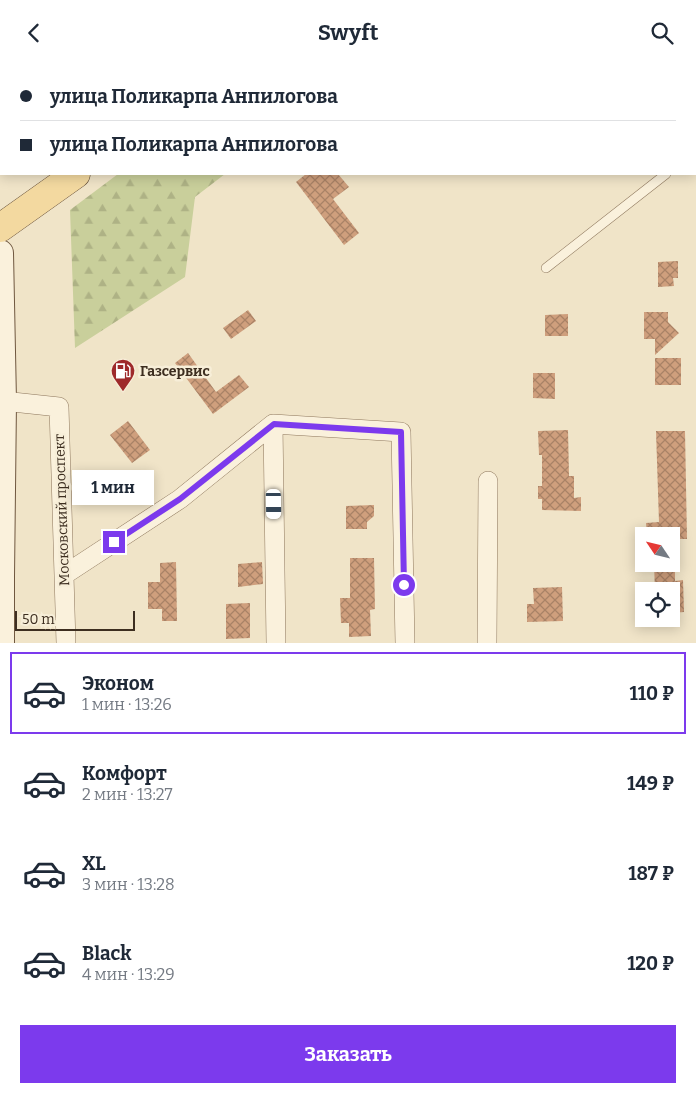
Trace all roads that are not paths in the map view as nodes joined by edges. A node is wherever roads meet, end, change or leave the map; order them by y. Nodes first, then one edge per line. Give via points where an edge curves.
1 (665, 175) edge
2 (70, 176) edge
3 (0, 228) edge
4 (0, 253) edge
5 (546, 269) dead end
6 (3, 401) junction
7 (274, 424) junction
8 (488, 481) dead end
9 (64, 575) junction
10 (1, 643) edge
11 (66, 643) edge
12 (276, 643) edge
13 (405, 643) edge
14 (487, 643) edge

1 - 5 lane
2 - 3 main road
4 - 6 main road
6 - 9 street, Московский проспект via 59,407
6 - 10 main road
7 - 9 street via 180,499
7 - 12 street
7 - 13 street via 401,432
8 - 14 street
9 - 11 street, Московский проспект

